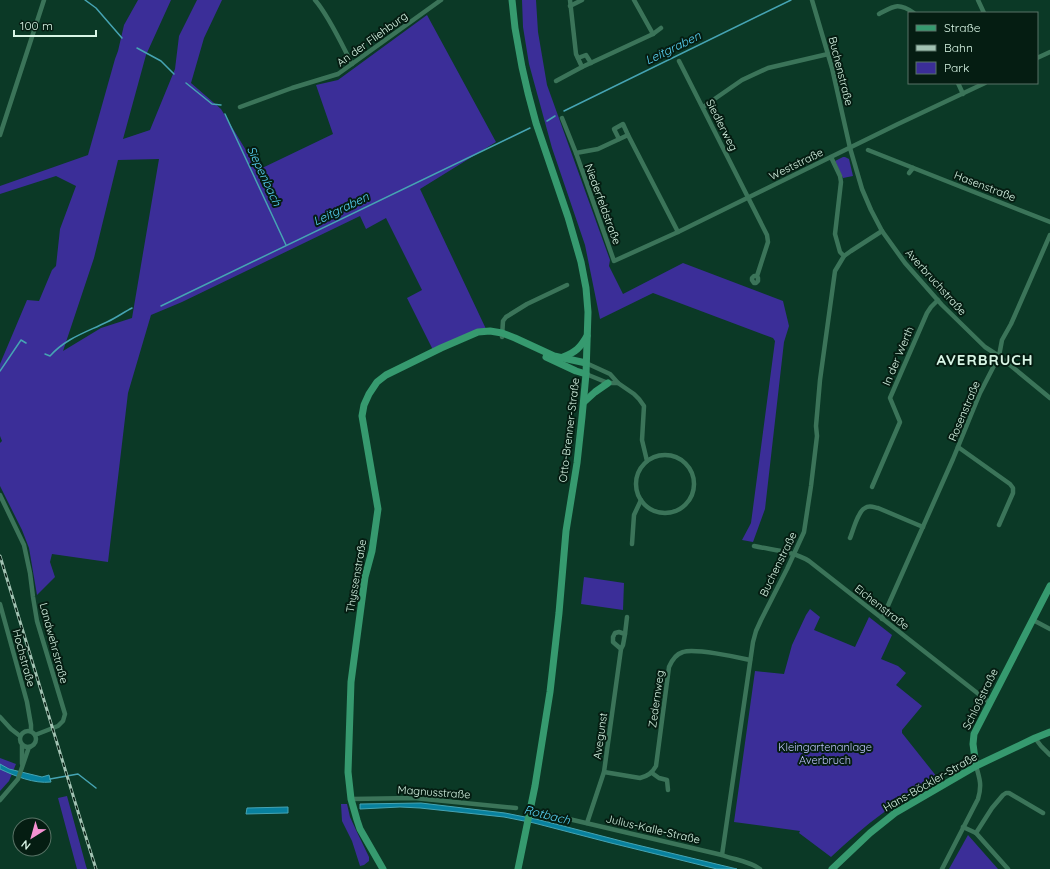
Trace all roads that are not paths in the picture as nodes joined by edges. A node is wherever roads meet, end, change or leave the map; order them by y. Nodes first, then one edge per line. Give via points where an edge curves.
1 (44, 0) edge
2 (315, 0) edge
3 (441, 0) edge
4 (512, 0) edge
5 (570, 0) edge
6 (582, 0) edge
7 (634, 0) edge
8 (812, 0) edge
9 (978, 0) edge
10 (570, 6) junction
11 (912, 12) edge
12 (984, 12) edge
13 (879, 14) dead end
14 (662, 28) dead end
15 (653, 34) junction
16 (1050, 52) edge
17 (828, 54) junction
18 (578, 58) junction
19 (1038, 58) edge
20 (679, 61) dead end
21 (591, 63) junction
22 (352, 64) junction
23 (582, 67) junction
24 (556, 80) dead end
25 (958, 84) edge
26 (983, 84) edge
27 (963, 94) junction
28 (240, 107) dead end
29 (703, 107) junction
30 (562, 118) dead end
31 (0, 135) edge
32 (628, 135) junction
33 (619, 139) junction
34 (850, 148) junction
35 (868, 150) dead end
36 (576, 153) junction
37 (831, 157) junction
38 (913, 168) junction
39 (909, 173) dead end
40 (748, 198) junction
41 (1050, 222) edge
42 (882, 231) junction
43 (678, 232) junction
44 (1050, 235) edge
45 (844, 256) junction
46 (614, 261) joint
47 (757, 276) dead end
48 (567, 285) dead end
49 (938, 300) junction
50 (502, 335) junction
51 (588, 336) junction
52 (999, 356) junction
53 (564, 357) junction
54 (586, 363) junction
55 (586, 374) junction
56 (608, 382) junction
57 (618, 383) junction
58 (1050, 398) edge
59 (584, 402) junction
60 (958, 446) junction
61 (647, 461) junction
62 (872, 487) dead end
63 (0, 495) edge
64 (641, 500) junction
65 (999, 525) dead end
66 (923, 527) junction
67 (850, 538) dead end
68 (632, 544) dead end
69 (754, 546) dead end
70 (794, 554) junction
71 (1050, 586) edge
72 (0, 604) edge
73 (627, 616) dead end
74 (882, 619) junction
75 (1033, 620) junction
76 (1050, 630) edge
77 (625, 634) junction
78 (621, 649) junction
79 (750, 660) junction
80 (990, 703) junction
81 (29, 716) junction
82 (0, 717) edge
83 (24, 731) junction
84 (1050, 732) edge
85 (33, 733) junction
86 (20, 736) junction
87 (1035, 738) junction
88 (22, 745) junction
89 (29, 747) junction
90 (1050, 755) edge
91 (976, 766) junction
92 (22, 767) junction
93 (604, 772) junction
94 (652, 773) junction
95 (668, 790) dead end
96 (351, 799) junction
97 (0, 800) edge
98 (516, 808) dead end
99 (539, 812) dead end
100 (1043, 813) dead end
101 (587, 823) junction
102 (963, 827) junction
103 (976, 833) junction
104 (722, 855) junction
105 (383, 869) edge
106 (518, 869) edge
107 (760, 869) edge
108 (832, 869) edge
109 (942, 869) edge
110 (1008, 869) edge

1 - 31 street
2 - 22 street
3 - 22 street, An der Fliehburg
4 - 51 main road, Otto-Brenner-Straße via 516,36 528,94 581,262 586,288
5 - 10 street
6 - 10 street
7 - 15 street
8 - 17 street, Buchenstraße
9 - 12 street
10 - 18 street
11 - 13 street via 894,6
14 - 15 street
15 - 21 street
16 - 19 street
17 - 29 street via 768,68 742,80
17 - 34 street, Buchenstraße
18 - 21 street via 586,54
18 - 23 street
20 - 29 street, Siedlerweg
21 - 23 street
22 - 28 street, An der Fliehburg via 338,74
23 - 24 street
25 - 27 street
26 - 27 street, Weststraße
27 - 34 street, Weststraße
29 - 40 street, Siedlerweg
30 - 36 street, Niederfeldstraße
32 - 33 street, Niederfeldstraße
32 - 33 street via 623,124 614,129
32 - 43 street
33 - 36 street, Niederfeldstraße via 598,149
34 - 37 street, Weststraße
34 - 42 street, Averbruchstraße via 862,189
35 - 38 street, Hasenstraße
36 - 46 street, Niederfeldstraße
37 - 40 street, Weststraße
37 - 45 street via 841,182 835,234 840,252
38 - 39 street
38 - 41 street, Hasenstraße
40 - 43 street, Weststraße
40 - 47 street, Siedlerweg via 768,242
42 - 45 street, Buchenstraße
42 - 49 street, Averbruchstraße via 905,263
43 - 46 street, Weststraße
44 - 52 street, Rosenstraße via 1002,340
45 - 70 street, Buchenstraße via 835,270 820,380 811,486 804,532
48 - 50 street via 526,304 506,317 503,321
49 - 52 street, Averbruchstraße via 985,347
49 - 62 street, In der Werth via 927,313 890,398 900,422
50 - 53 main road, Thyssenstraße via 515,338 554,356
50 - 55 main road, Thyssenstraße
50 - 96 main road, Thyssenstraße via 464,337 386,375 372,388 364,405 362,416 378,508 372,551 365,577 351,682 348,772
51 - 53 main road via 578,349
51 - 54 main road, Otto-Brenner-Straße
52 - 58 street, Averbruchstraße
52 - 60 street, Rosenstraße
53 - 54 main road, Thyssenstraße
54 - 55 main road, Otto-Brenner-Straße
54 - 57 street via 610,374
55 - 56 street
55 - 59 main road, Otto-Brenner-Straße
56 - 57 street
56 - 59 main road
57 - 61 street via 634,394 644,406 642,440
59 - 106 main road, Otto-Brenner-Straße via 566,531 550,692
60 - 65 street via 1014,488
60 - 66 street, Rosenstraße
61 - 64 street via 636,479
61 - 64 street via 665,455 675,457 690,469 694,487 691,496 678,510 668,513 648,508
63 - 85 street, Landwehrstraße via 24,545 37,621 65,714 58,726
64 - 68 street via 634,515
66 - 67 street via 871,506 862,509
66 - 74 street, Rosenstraße
69 - 70 street, Eichenstraße
70 - 74 street, Eichenstraße via 809,561
70 - 79 street, Buchenstraße via 756,630
71 - 75 main road, Schloßstraße
72 - 81 street, Hochstraße
73 - 77 street, Avegunst
74 - 80 street, Eichenstraße
75 - 76 street
75 - 80 main road, Schloßstraße
77 - 78 street, Avegunst
77 - 78 street via 619,632 613,637 612,642
78 - 93 street, Avegunst
79 - 94 street, Zedernweg via 690,651 680,653 674,658 669,667 656,766
79 - 104 street, Buchenstraße
80 - 91 main road, Schloßstraße via 974,734
81 - 83 street, Hochstraße
81 - 85 street, Hochstraße
82 - 86 street
83 - 85 street
83 - 86 street
84 - 87 main road, Hans-Böckler-Straße
85 - 89 street via 36,740
86 - 88 street
87 - 90 street
87 - 91 main road, Hans-Böckler-Straße
88 - 89 street
88 - 92 street
89 - 92 street
91 - 102 street, Schloßstraße via 981,784 980,791
91 - 108 main road, Hans-Böckler-Straße via 895,813
92 - 97 street via 18,779
93 - 94 street via 640,778
93 - 101 street, Avegunst
94 - 95 street via 667,780
96 - 98 street, Magnusstraße via 420,799
96 - 105 main road, Thyssenstraße via 360,829
99 - 101 street, Julius-Kalle-Straße
100 - 103 street via 1006,793 992,808
101 - 104 street, Julius-Kalle-Straße
102 - 103 street
102 - 109 street, Schloßstraße
103 - 110 street
104 - 107 street, Julius-Kalle-Straße via 754,864

